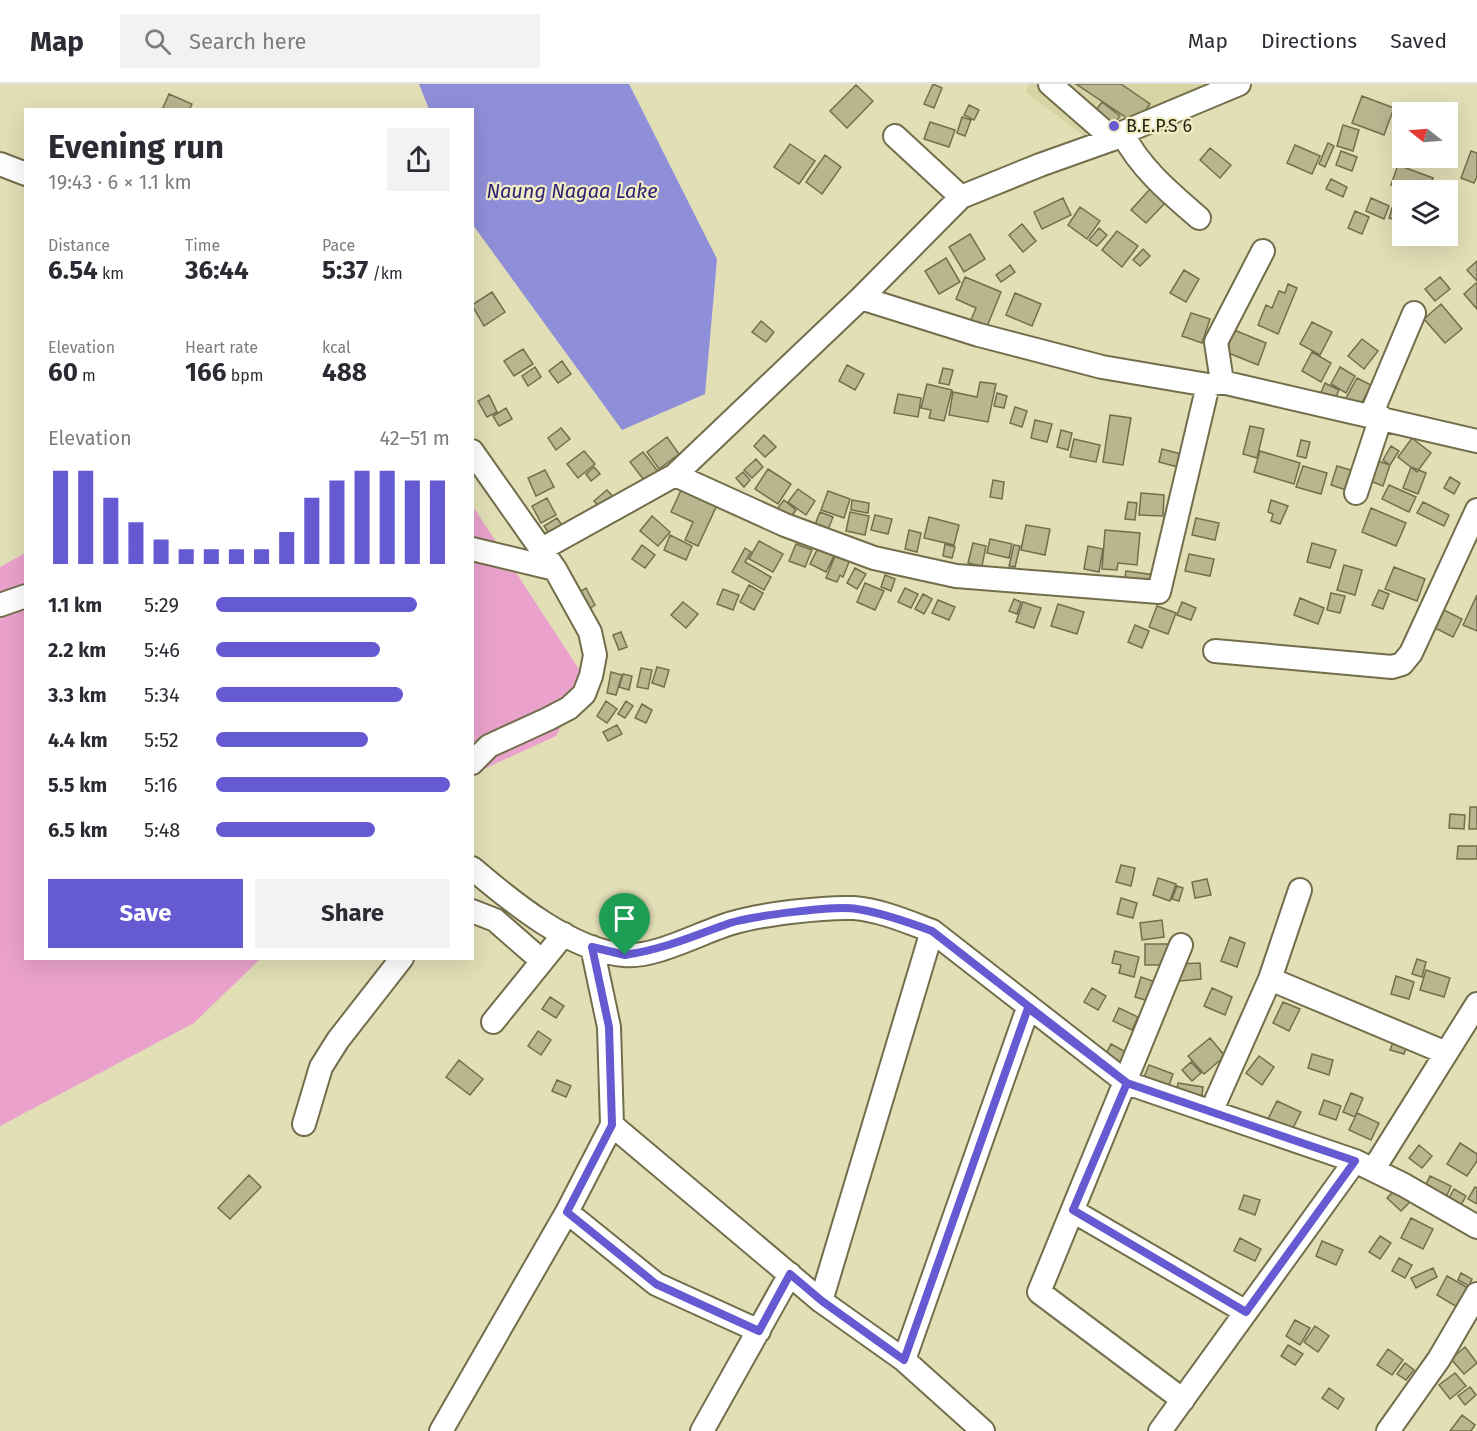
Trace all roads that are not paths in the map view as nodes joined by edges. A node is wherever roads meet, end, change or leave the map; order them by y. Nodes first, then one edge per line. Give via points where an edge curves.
1 (1050, 84) edge
2 (1239, 84) edge
3 (895, 136) dead end
4 (1118, 136) junction
5 (0, 164) edge
6 (24, 173) edge
7 (961, 197) junction
8 (1199, 218) dead end
9 (1263, 251) dead end
10 (861, 298) junction
11 (1414, 313) dead end
12 (1215, 383) junction
13 (1376, 416) junction
14 (1477, 441) edge
15 (474, 454) edge
16 (675, 475) junction
17 (1356, 493) dead end
18 (1477, 510) edge
19 (474, 549) edge
20 (542, 549) junction
21 (555, 569) junction
22 (24, 597) edge
23 (0, 605) edge
24 (1215, 651) dead end
25 (474, 762) edge
26 (474, 870) edge
27 (1300, 890) dead end
28 (474, 912) edge
29 (932, 931) junction
30 (564, 934) junction
31 (1181, 945) dead end
32 (592, 947) junction
33 (400, 960) edge
34 (542, 961) junction
35 (1270, 979) junction
36 (1477, 1004) edge
37 (1028, 1008) junction
38 (493, 1022) dead end
39 (1446, 1053) junction
40 (1127, 1083) junction
41 (1211, 1112) junction
42 (304, 1124) dead end
43 (612, 1125) junction
44 (1364, 1166) junction
45 (1073, 1210) junction
46 (567, 1212) junction
47 (1477, 1227) edge
48 (790, 1274) junction
49 (1477, 1294) edge
50 (822, 1301) junction
51 (1246, 1312) junction
52 (759, 1331) junction
53 (904, 1360) junction
54 (1183, 1400) junction
55 (441, 1431) edge
56 (702, 1431) edge
57 (983, 1431) edge
58 (1160, 1431) edge
59 (1388, 1431) edge

1 - 4 street
2 - 4 street
3 - 7 street
4 - 7 street
4 - 8 street via 1166,189
5 - 6 street
7 - 10 street
9 - 12 street via 1216,342
10 - 12 street via 1102,367
10 - 16 street
11 - 13 street
12 - 13 street
12 - 16 street via 1159,592 956,576 874,558 785,525
13 - 14 street
13 - 17 street
15 - 20 street
16 - 20 street
18 - 24 street via 1411,653 1402,664 1392,667
19 - 21 street
20 - 21 street
21 - 25 street via 590,632 595,655 584,694 569,708 489,746
22 - 23 street
26 - 30 street
27 - 35 street
28 - 34 street via 495,920
29 - 32 street via 855,908 733,922 659,950 625,955
29 - 37 street
29 - 50 street
30 - 32 street
30 - 34 street
31 - 40 street
32 - 43 street via 609,1027
33 - 42 street via 321,1067
34 - 38 street
35 - 39 street
35 - 41 street
36 - 39 street
37 - 40 street
37 - 53 street
39 - 44 street
40 - 41 street
40 - 45 street
41 - 44 street
43 - 46 street
43 - 48 street
44 - 47 street
44 - 51 street
45 - 51 street
45 - 54 street via 1039,1292
46 - 52 street via 656,1284
46 - 55 street
48 - 50 street
48 - 52 street
49 - 59 street via 1439,1359
50 - 53 street
51 - 54 street
52 - 56 street
53 - 57 street
54 - 58 street

